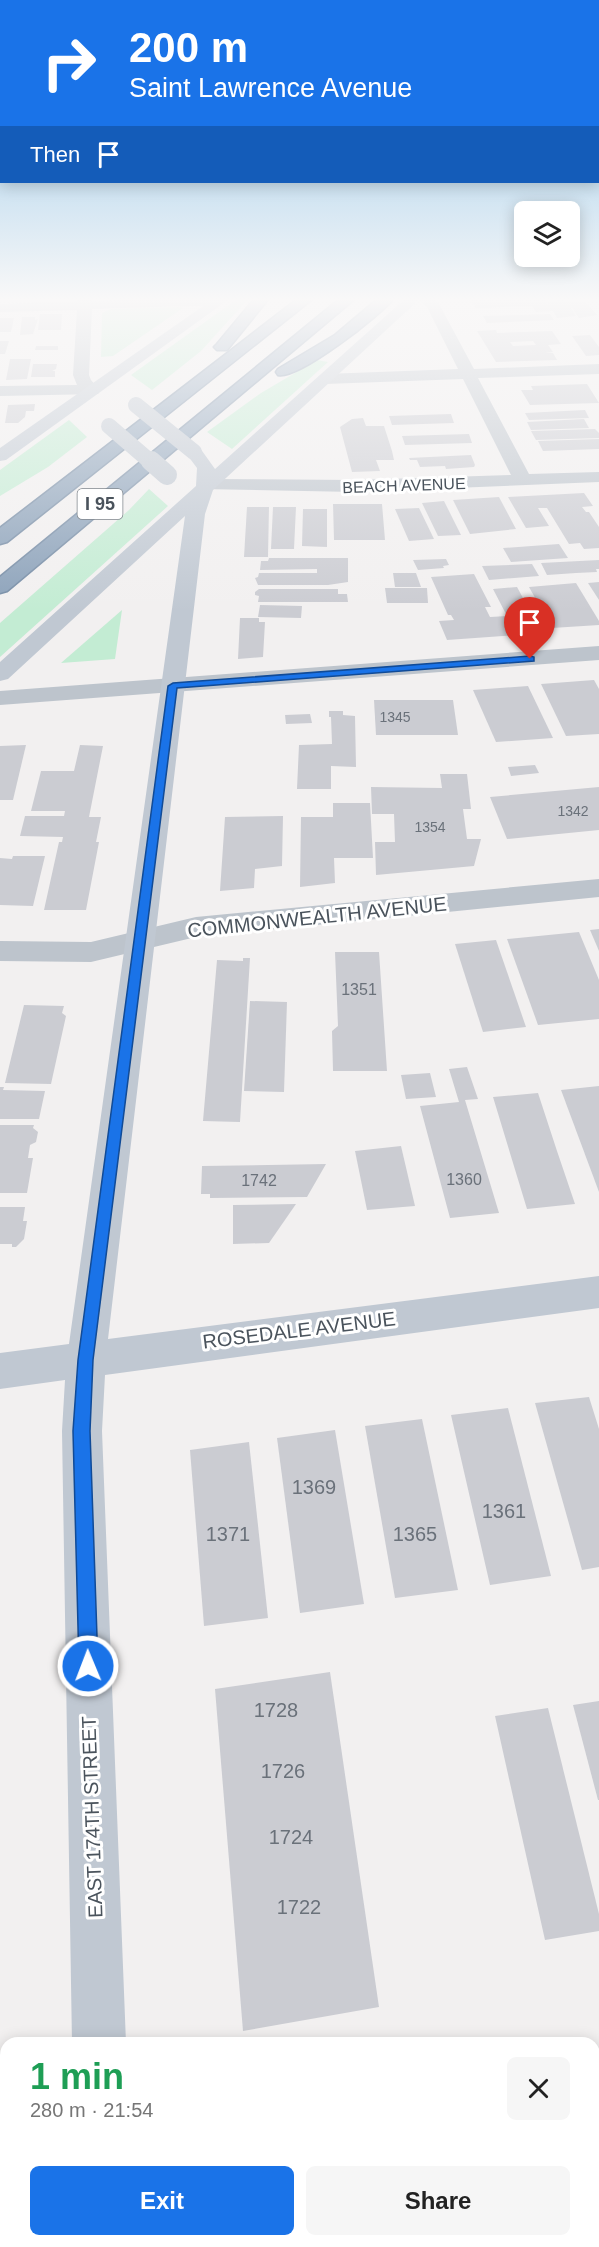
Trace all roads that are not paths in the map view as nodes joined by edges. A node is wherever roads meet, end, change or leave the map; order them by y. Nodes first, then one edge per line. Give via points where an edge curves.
1 (77, 402) edge
2 (90, 402) edge
3 (127, 402) edge
4 (175, 402) edge
5 (222, 402) edge
6 (232, 402) edge
7 (299, 402) edge
8 (483, 402) edge
9 (199, 421) junction
10 (0, 456) edge
11 (106, 456) junction
12 (599, 477) edge
13 (523, 480) junction
14 (208, 485) junction
15 (0, 515) edge
16 (0, 538) edge
17 (0, 587) edge
18 (599, 653) edge
19 (0, 674) edge
20 (173, 686) junction
21 (0, 698) edge
22 (599, 888) edge
23 (140, 940) junction
24 (0, 951) edge
25 (599, 1292) edge
26 (86, 1360) junction
27 (0, 1371) edge
28 (99, 2037) edge

1 - 10 main road
2 - 14 main road, bridge via 99,417 167,475
3 - 14 main road, bridge via 194,452 207,468
4 - 11 highway, I 95
5 - 9 highway, I 95
6 - 9 highway
7 - 14 main road
8 - 13 street
9 - 17 highway, I 95
11 - 15 highway
11 - 16 highway, I 95
12 - 13 street, BEACH AVENUE
13 - 14 street, BEACH AVENUE via 326,487
14 - 19 main road
14 - 20 main road, EAST 174TH STREET via 195,514
18 - 20 street
20 - 21 street
20 - 23 main road, EAST 174TH STREET
22 - 23 street, COMMONWEALTH AVENUE via 196,927
23 - 24 street, COMMONWEALTH AVENUE via 91,952
23 - 26 main road, EAST 174TH STREET
25 - 26 main road, ROSEDALE AVENUE
26 - 27 main road, ROSEDALE AVENUE
26 - 28 main road, EAST 174TH STREET via 82,1431

